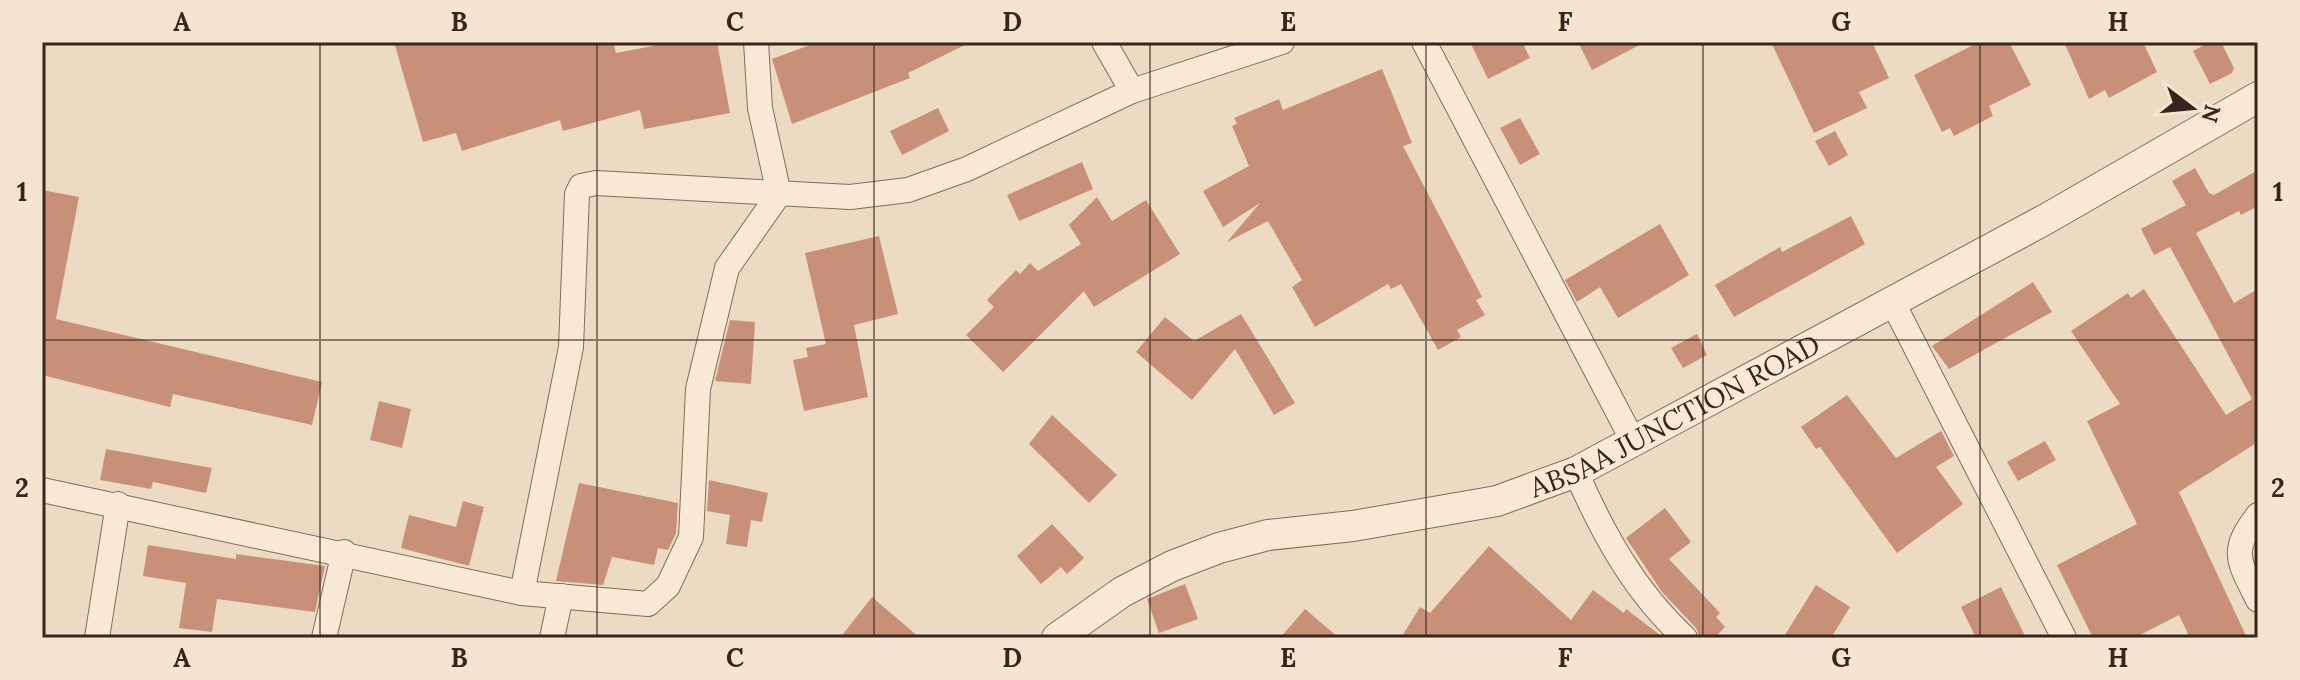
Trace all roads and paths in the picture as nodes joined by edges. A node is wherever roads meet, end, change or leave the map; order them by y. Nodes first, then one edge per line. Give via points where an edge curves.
1 (756, 42) edge
2 (1104, 42) edge
3 (1282, 42) edge
4 (1421, 44) edge
5 (1132, 91) junction
6 (2258, 97) edge
7 (779, 194) junction
8 (1892, 301) junction
9 (1633, 441) junction
10 (1576, 472) junction
11 (42, 490) edge
12 (118, 504) junction
13 (2258, 515) edge
14 (344, 552) junction
15 (522, 593) junction
16 (561, 596) junction
17 (2258, 600) edge
18 (97, 638) edge
19 (324, 638) edge
20 (552, 638) edge
21 (1057, 638) edge
22 (1685, 638) edge
23 (2064, 638) edge

1 - 7 street via 760,108
2 - 5 street
3 - 5 street
4 - 9 street
5 - 7 street via 967,169 908,190 850,197
6 - 8 street, ABSAA JUNCTION ROAD
7 - 15 street via 581,186 571,347
7 - 16 street via 727,268 698,389 691,537 675,574 648,604
8 - 9 street, ABSAA JUNCTION ROAD
8 - 23 street
9 - 10 street, ABSAA JUNCTION ROAD
10 - 21 street, ABSAA JUNCTION ROAD via 1497,501 1268,535 1219,548 1122,592
10 - 22 street via 1615,552 1662,617
11 - 12 street
12 - 14 street
12 - 18 street
13 - 17 street via 2241,537 2240,564
14 - 15 street
14 - 19 street
15 - 16 street
16 - 20 street

